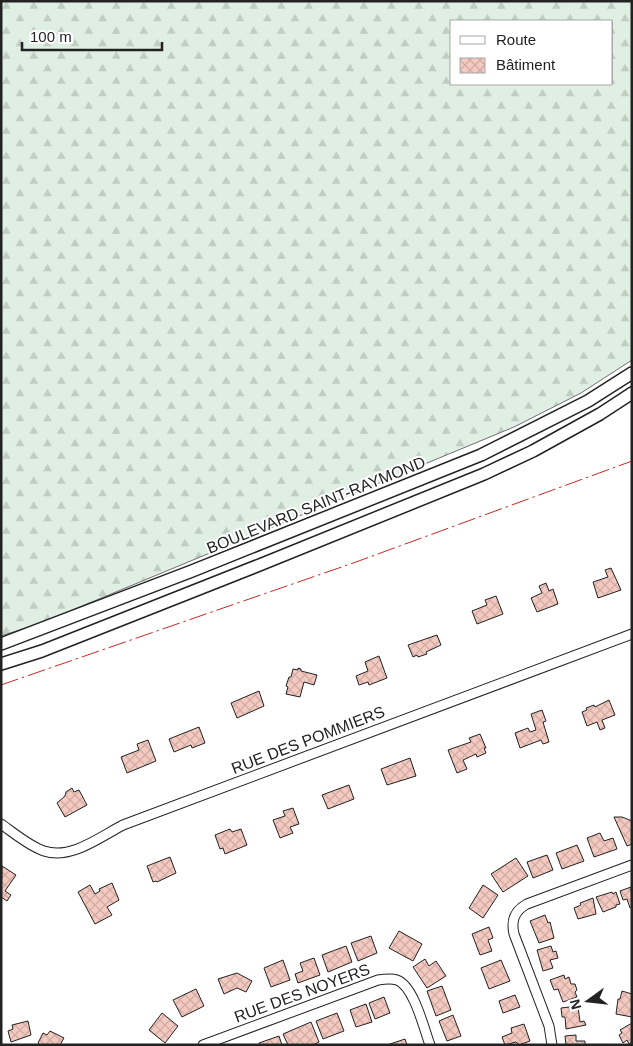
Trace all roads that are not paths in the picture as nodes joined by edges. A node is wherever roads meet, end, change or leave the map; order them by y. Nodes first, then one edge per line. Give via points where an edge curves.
1 (632, 372) edge
2 (632, 393) edge
3 (632, 634) edge
4 (1, 644) edge
5 (2, 664) edge
6 (1, 824) edge
7 (632, 865) edge
8 (203, 1045) edge
9 (430, 1045) edge
10 (552, 1045) edge

1 - 4 main road, BOULEVARD SAINT-RAYMOND via 588,401 481,456
2 - 5 main road via 600,414 484,474 42,651
3 - 6 street, RUE DES POMMIERS via 123,826 69,852 59,854 42,850
7 - 10 street via 527,904 515,913 514,934 549,1026
8 - 9 street, RUE DES NOYERS via 387,978 408,988

